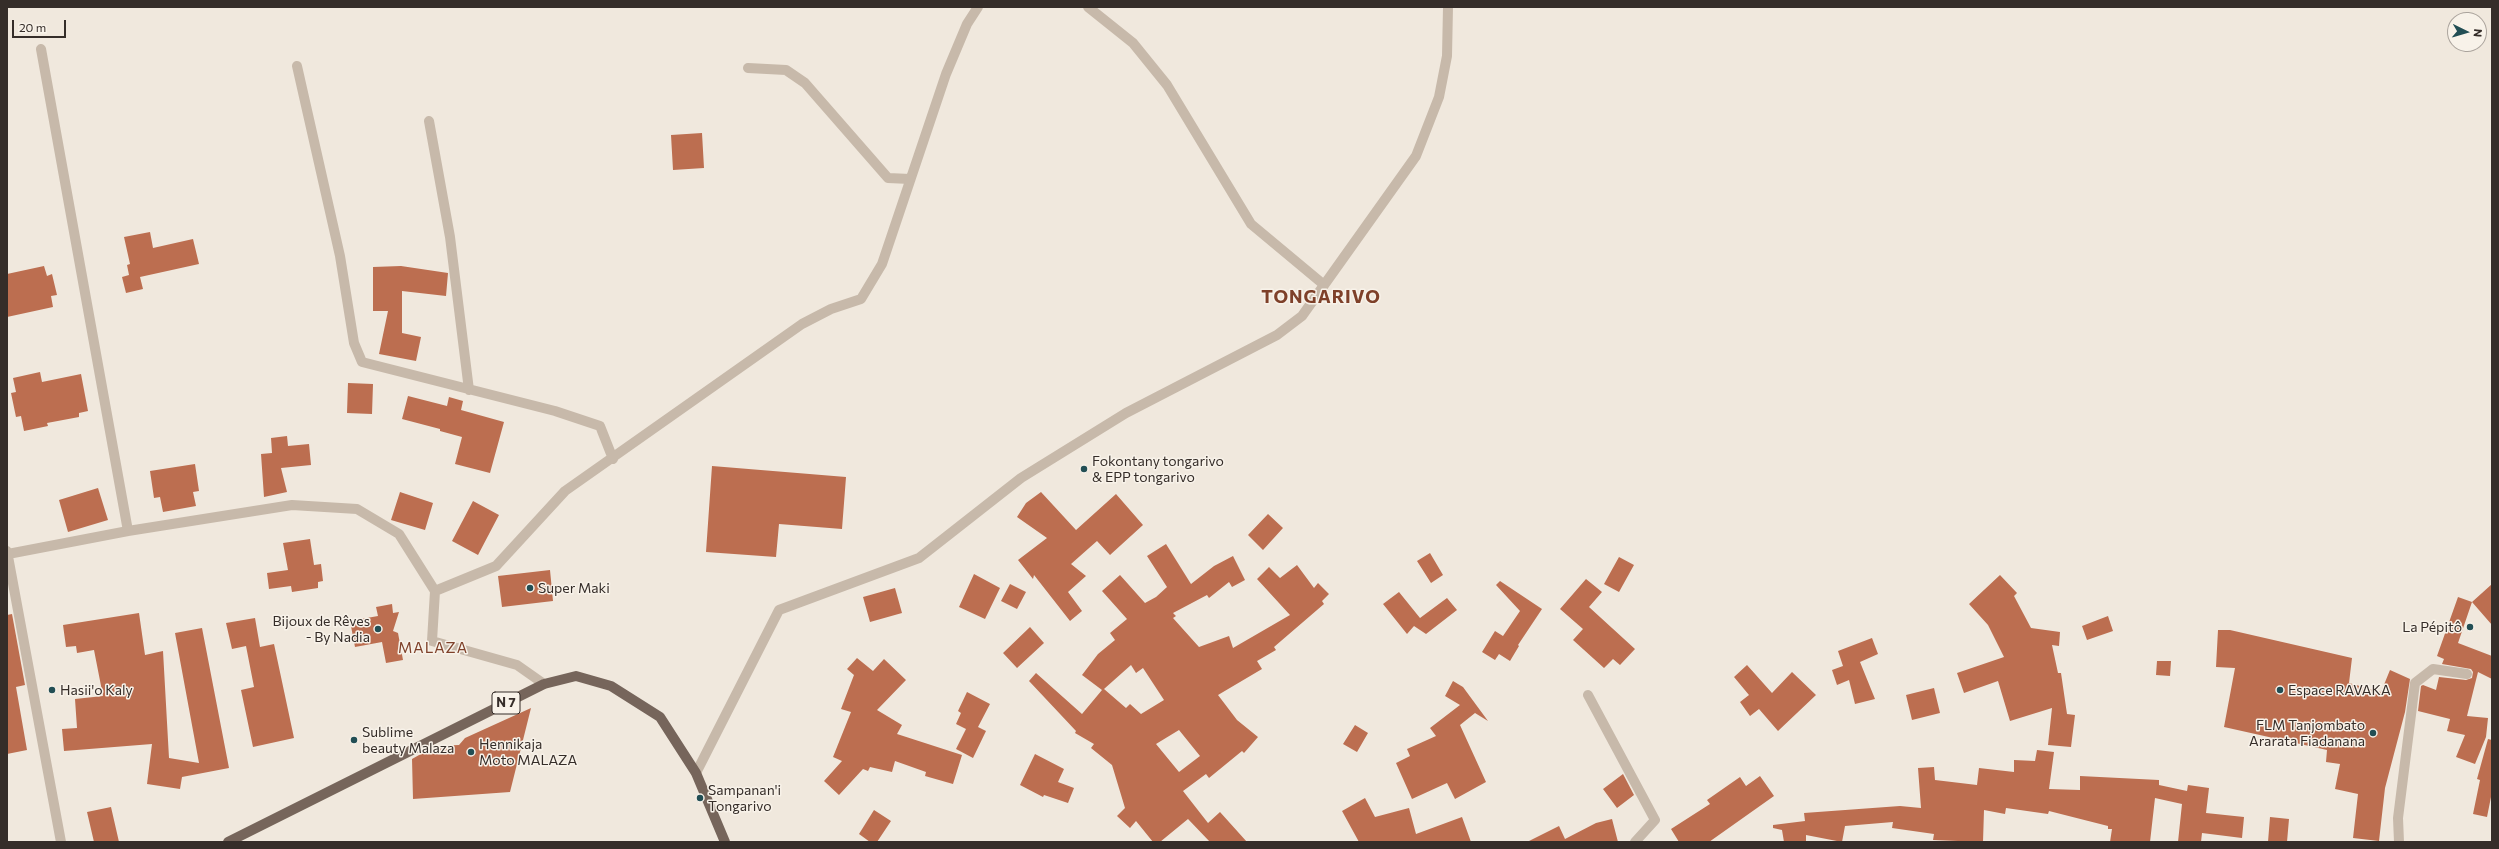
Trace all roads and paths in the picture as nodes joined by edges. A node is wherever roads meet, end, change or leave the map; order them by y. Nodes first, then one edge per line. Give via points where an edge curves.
1 (978, 7) edge
2 (1088, 7) edge
3 (1448, 7) edge
4 (41, 49) dead end
5 (297, 66) dead end
6 (748, 68) dead end
7 (429, 122) dead end
8 (910, 179) junction
9 (1323, 284) junction
10 (470, 390) junction
11 (613, 459) junction
12 (128, 531) junction
13 (7, 552) edge
14 (436, 591) junction
15 (2467, 674) dead end
16 (544, 684) junction
17 (1588, 695) dead end
18 (696, 773) junction
19 (61, 842) edge
20 (228, 842) edge
21 (725, 842) edge
22 (1635, 842) edge
23 (2399, 842) edge

1 - 8 street via 946,74
2 - 9 street via 1133,43 1167,86 1251,224
3 - 9 street via 1447,56 1439,97 1416,156 1364,231
4 - 12 street
5 - 10 street via 340,256 354,343 362,362
6 - 8 street via 786,70 806,83 888,178
7 - 10 street via 450,237
8 - 11 street via 882,264 860,299 831,309 802,324
9 - 18 street via 1302,316 1277,334 1126,413 1022,478 919,558 778,610
10 - 11 street via 600,426
11 - 14 street via 564,491 496,566
12 - 13 street
12 - 14 street via 292,505 357,509 399,534
13 - 19 street
14 - 16 street via 432,641 517,666
15 - 23 street via 2433,669 2415,683 2398,818
16 - 18 main road, N 7 via 576,676 611,686 660,717
16 - 20 main road, N 7
17 - 22 street via 1655,820
18 - 21 main road, N 7

